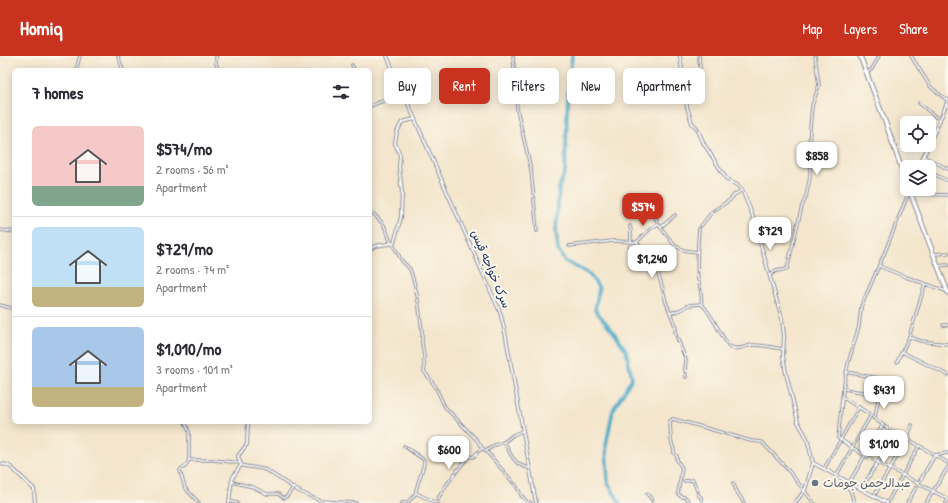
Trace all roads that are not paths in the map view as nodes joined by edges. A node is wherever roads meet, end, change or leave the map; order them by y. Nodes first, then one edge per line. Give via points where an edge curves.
1 (80, 56) edge
2 (118, 56) edge
3 (216, 56) edge
4 (387, 56) edge
5 (513, 56) edge
6 (680, 56) edge
7 (699, 56) edge
8 (815, 56) edge
9 (860, 56) edge
10 (879, 56) edge
11 (911, 56) edge
12 (352, 64) dead end
13 (77, 68) edge
14 (122, 68) edge
15 (218, 68) edge
16 (353, 68) edge
17 (392, 68) edge
18 (682, 68) edge
19 (700, 68) edge
20 (867, 73) junction
21 (948, 100) edge
22 (384, 101) edge
23 (919, 103) dead end
24 (408, 104) edge
25 (687, 104) edge
26 (372, 105) edge
27 (945, 106) junction
28 (948, 108) edge
29 (415, 119) junction
30 (940, 120) junction
31 (936, 128) edge
32 (925, 152) edge
33 (923, 156) junction
34 (921, 160) edge
35 (900, 164) edge
36 (948, 169) edge
37 (936, 175) edge
38 (948, 181) edge
39 (742, 190) junction
40 (936, 195) edge
41 (948, 195) edge
42 (908, 196) edge
43 (912, 196) edge
44 (655, 200) dead end
45 (372, 212) edge
46 (675, 214) dead end
47 (658, 224) junction
48 (630, 226) dead end
49 (702, 226) dead end
50 (661, 227) junction
51 (699, 229) dead end
52 (0, 230) edge
53 (537, 231) dead end
54 (12, 232) edge
55 (631, 242) junction
56 (637, 242) junction
57 (391, 244) junction
58 (569, 246) dead end
59 (372, 248) edge
60 (697, 252) junction
61 (948, 253) edge
62 (933, 254) junction
63 (651, 258) junction
64 (948, 265) edge
65 (879, 266) junction
66 (938, 267) junction
67 (770, 275) junction
68 (926, 284) junction
69 (948, 292) edge
70 (701, 304) junction
71 (0, 305) edge
72 (12, 308) edge
73 (671, 313) junction
74 (943, 325) dead end
75 (948, 325) edge
76 (909, 337) junction
77 (948, 344) edge
78 (783, 349) junction
79 (902, 352) junction
80 (897, 362) dead end
81 (846, 372) junction
82 (948, 375) edge
83 (686, 378) dead end
84 (843, 389) junction
85 (879, 395) junction
86 (842, 397) junction
87 (859, 407) junction
88 (871, 415) junction
89 (874, 419) junction
90 (186, 424) edge
91 (248, 424) edge
92 (912, 424) dead end
93 (883, 425) junction
94 (522, 431) junction
95 (894, 432) junction
96 (907, 439) junction
97 (840, 440) junction
98 (504, 442) junction
99 (404, 446) dead end
100 (919, 446) junction
101 (482, 448) junction
102 (852, 448) junction
103 (486, 450) junction
104 (948, 453) edge
105 (864, 455) junction
106 (935, 455) junction
107 (189, 460) junction
108 (878, 462) junction
109 (813, 463) junction
110 (948, 463) edge
111 (0, 464) edge
112 (240, 464) junction
113 (948, 467) edge
114 (529, 468) junction
115 (890, 468) junction
116 (824, 469) junction
117 (903, 475) junction
118 (836, 476) junction
119 (844, 480) junction
120 (684, 481) dead end
121 (232, 482) junction
122 (733, 482) dead end
123 (849, 483) junction
124 (918, 483) junction
125 (293, 488) junction
126 (860, 489) junction
127 (804, 490) junction
128 (934, 491) junction
129 (416, 493) junction
130 (647, 494) dead end
131 (874, 496) junction
132 (948, 500) edge
133 (229, 502) edge
134 (35, 503) edge
135 (199, 503) edge
136 (237, 503) edge
137 (356, 503) edge
138 (402, 503) edge
139 (437, 503) edge
140 (531, 503) edge
141 (536, 503) edge
142 (653, 503) edge
143 (690, 503) edge
144 (702, 503) edge
145 (744, 503) edge
146 (795, 503) edge
147 (814, 503) edge
148 (854, 503) edge
149 (887, 503) edge
150 (906, 503) edge
151 (926, 503) edge
152 (946, 503) edge

1 - 13 street
2 - 14 street
3 - 15 street
4 - 17 street, سرک خواجه قیس
5 - 53 street via 517,108 531,170
6 - 18 street
7 - 19 street
8 - 67 street via 818,85 810,124 810,177 806,197 787,269
9 - 20 highway
10 - 20 street
11 - 21 street via 933,90
12 - 16 street
20 - 35 highway
21 - 27 street
22 - 26 street
23 - 30 street
24 - 29 street, سرک خواجه قیس
25 - 39 street via 692,123 704,144 726,178
27 - 28 street
27 - 30 street
29 - 57 street via 402,122 397,132 395,144 400,154 402,217 394,243
29 - 94 street, سرک خواجه قیس via 500,312
30 - 31 street
32 - 33 street
33 - 34 street
33 - 36 street
37 - 38 street
39 - 49 street via 712,212
39 - 67 street
40 - 41 street
42 - 65 street
43 - 62 highway
44 - 47 street via 653,211
45 - 57 street via 384,225
46 - 50 street
47 - 50 street
47 - 56 street
48 - 55 street
50 - 60 street via 676,247
51 - 60 street
52 - 54 street
55 - 56 street
55 - 58 street via 613,241
55 - 63 street via 634,269
56 - 63 street
57 - 59 street
57 - 101 street via 410,269 414,282 419,304 424,371 445,407 478,440
60 - 70 street
61 - 62 street
62 - 66 highway
63 - 73 street via 657,263
64 - 66 street
65 - 68 street
65 - 81 street via 861,307
66 - 69 highway
67 - 78 street via 782,319
68 - 69 street
68 - 76 street
70 - 73 street via 689,305
70 - 78 street via 729,347 754,345
71 - 72 street
73 - 83 street via 686,360
74 - 75 street
76 - 77 street
76 - 79 street
78 - 109 street via 798,422 807,438
79 - 80 street
79 - 82 street
81 - 84 street
81 - 85 street via 882,379
84 - 85 street
84 - 86 street
85 - 89 street
86 - 87 street
86 - 97 street via 838,434
87 - 88 street
87 - 97 street
88 - 89 street
88 - 102 street
89 - 93 street
90 - 107 street via 189,432
91 - 112 street via 247,444 238,456
92 - 96 street
93 - 95 street
93 - 105 street
94 - 98 street
94 - 114 street, سرک خواجه قیس
95 - 96 street
95 - 108 street
96 - 100 street
96 - 115 street
97 - 102 street
97 - 116 street
98 - 103 street
98 - 114 street via 516,462
99 - 129 street via 424,460
100 - 106 street
100 - 117 street
101 - 103 street
101 - 139 street via 473,457 469,456 454,474
102 - 105 street
102 - 118 street
103 - 140 street via 521,495
104 - 106 street
105 - 108 street
105 - 123 street
106 - 110 street
106 - 124 street
107 - 112 street
107 - 135 street via 180,471 185,488
108 - 115 street
108 - 126 street
109 - 116 street
109 - 127 street
111 - 134 street via 14,469 34,489
112 - 121 street
112 - 125 street via 266,470
113 - 128 street
114 - 141 street, سرک خواجه قیس
115 - 117 street
115 - 131 street
116 - 118 street
117 - 124 street
117 - 149 street
118 - 119 street
119 - 123 street
119 - 148 street
120 - 144 street via 693,480
121 - 125 street via 253,487 267,494 278,494 284,498
121 - 133 street
122 - 145 street
123 - 126 street
124 - 128 street
124 - 150 street
125 - 137 street via 320,501
126 - 131 street
127 - 143 street via 762,442 673,419 670,421 670,440 682,468 678,493
127 - 146 street
127 - 147 street
128 - 132 street
128 - 151 street
129 - 138 street via 408,502
129 - 139 street
130 - 142 street
131 - 149 street
132 - 152 street
133 - 136 street

